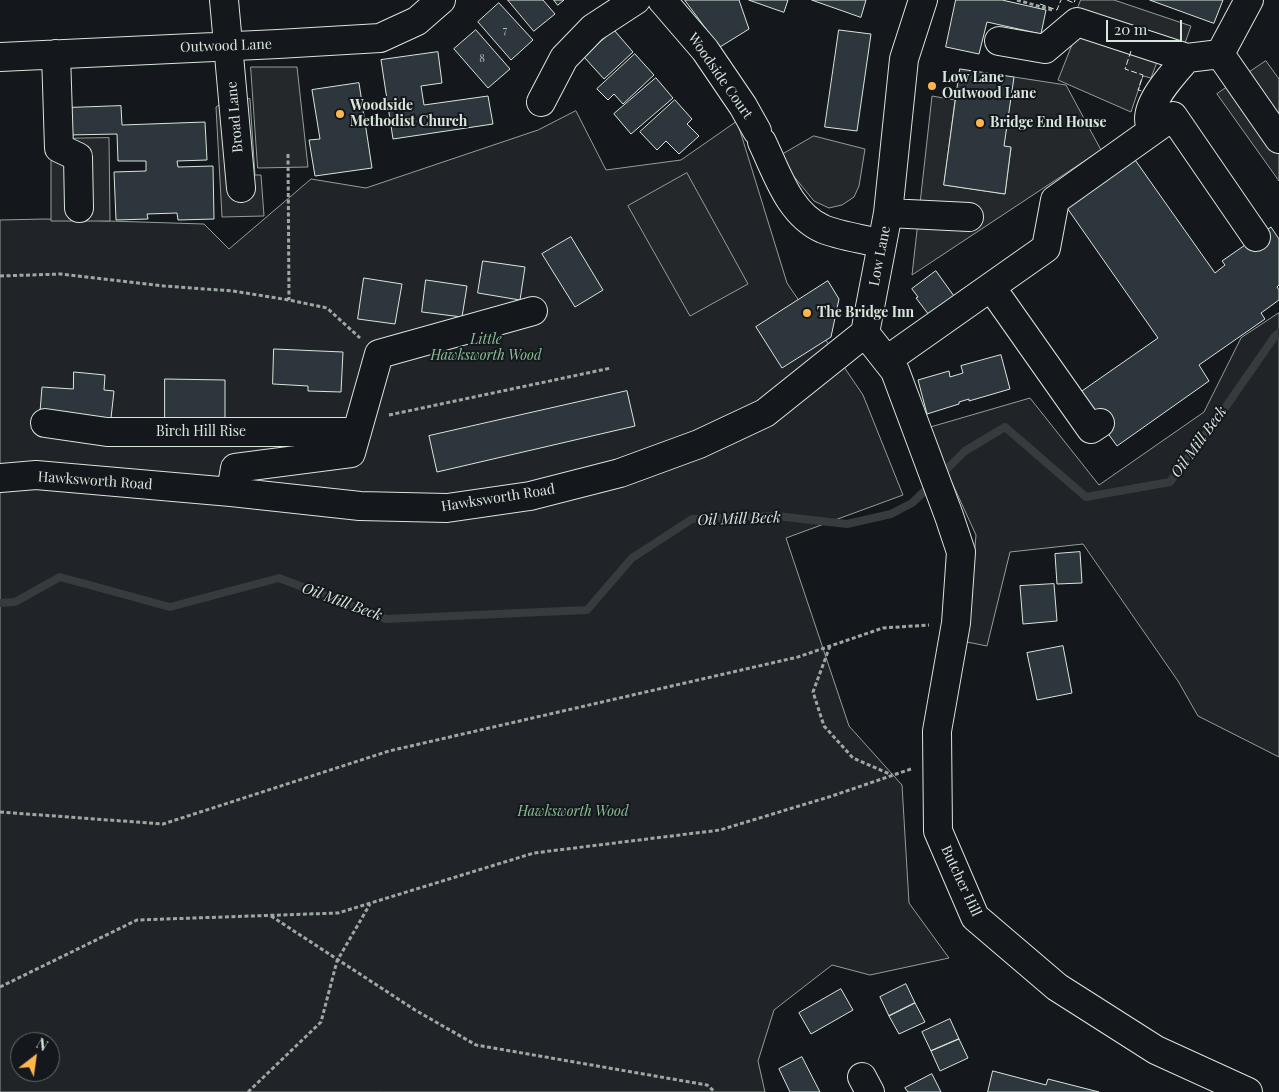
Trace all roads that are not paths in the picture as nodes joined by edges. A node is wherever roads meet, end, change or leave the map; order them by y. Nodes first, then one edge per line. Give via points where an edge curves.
1 (224, 0) edge
2 (441, 0) edge
3 (636, 0) edge
4 (662, 0) edge
5 (923, 0) edge
6 (1249, 0) edge
7 (998, 41) dead end
8 (228, 46) junction
9 (56, 54) junction
10 (1220, 54) junction
11 (0, 57) edge
12 (1187, 58) junction
13 (541, 102) dead end
14 (1153, 130) junction
15 (1279, 139) edge
16 (241, 188) dead end
17 (79, 208) dead end
18 (888, 213) junction
19 (969, 217) dead end
20 (1256, 237) dead end
21 (882, 244) junction
22 (991, 288) junction
23 (533, 311) dead end
24 (865, 333) junction
25 (887, 360) junction
26 (45, 423) dead end
27 (1100, 423) dead end
28 (356, 432) junction
29 (0, 478) edge
30 (230, 492) junction
31 (1248, 1092) edge

1 - 8 street, Broad Lane
2 - 8 street, Outwood Lane via 417,22 380,38
3 - 13 street via 593,28 564,58
4 - 21 street, Woodside Court via 705,50 743,106 788,196 805,219 823,229
5 - 18 street, Low Lane via 904,59
6 - 10 street
7 - 12 street via 1045,49 1077,22
8 - 9 street, Outwood Lane
8 - 16 street, Broad Lane
9 - 11 street, Outwood Lane
9 - 17 street via 59,148 78,157
10 - 12 street
10 - 15 street
12 - 14 street via 1151,107 1148,121
14 - 20 street via 1173,116
14 - 22 street via 1054,200 1046,248
18 - 19 street
18 - 21 street, Low Lane
21 - 24 street, Low Lane
22 - 25 street
22 - 27 street via 1091,429
23 - 28 street via 379,354
24 - 25 street
24 - 30 street, Hawksworth Road via 766,413 699,444 620,473 530,496 447,508 360,506
25 - 31 street, Butcher Hill via 895,371 961,552 956,623 937,731 938,831 975,918 1057,987 1156,1050
26 - 28 street, Birch Hill Rise via 107,432
28 - 30 street via 350,453 236,468
29 - 30 street, Hawksworth Road via 36,475

